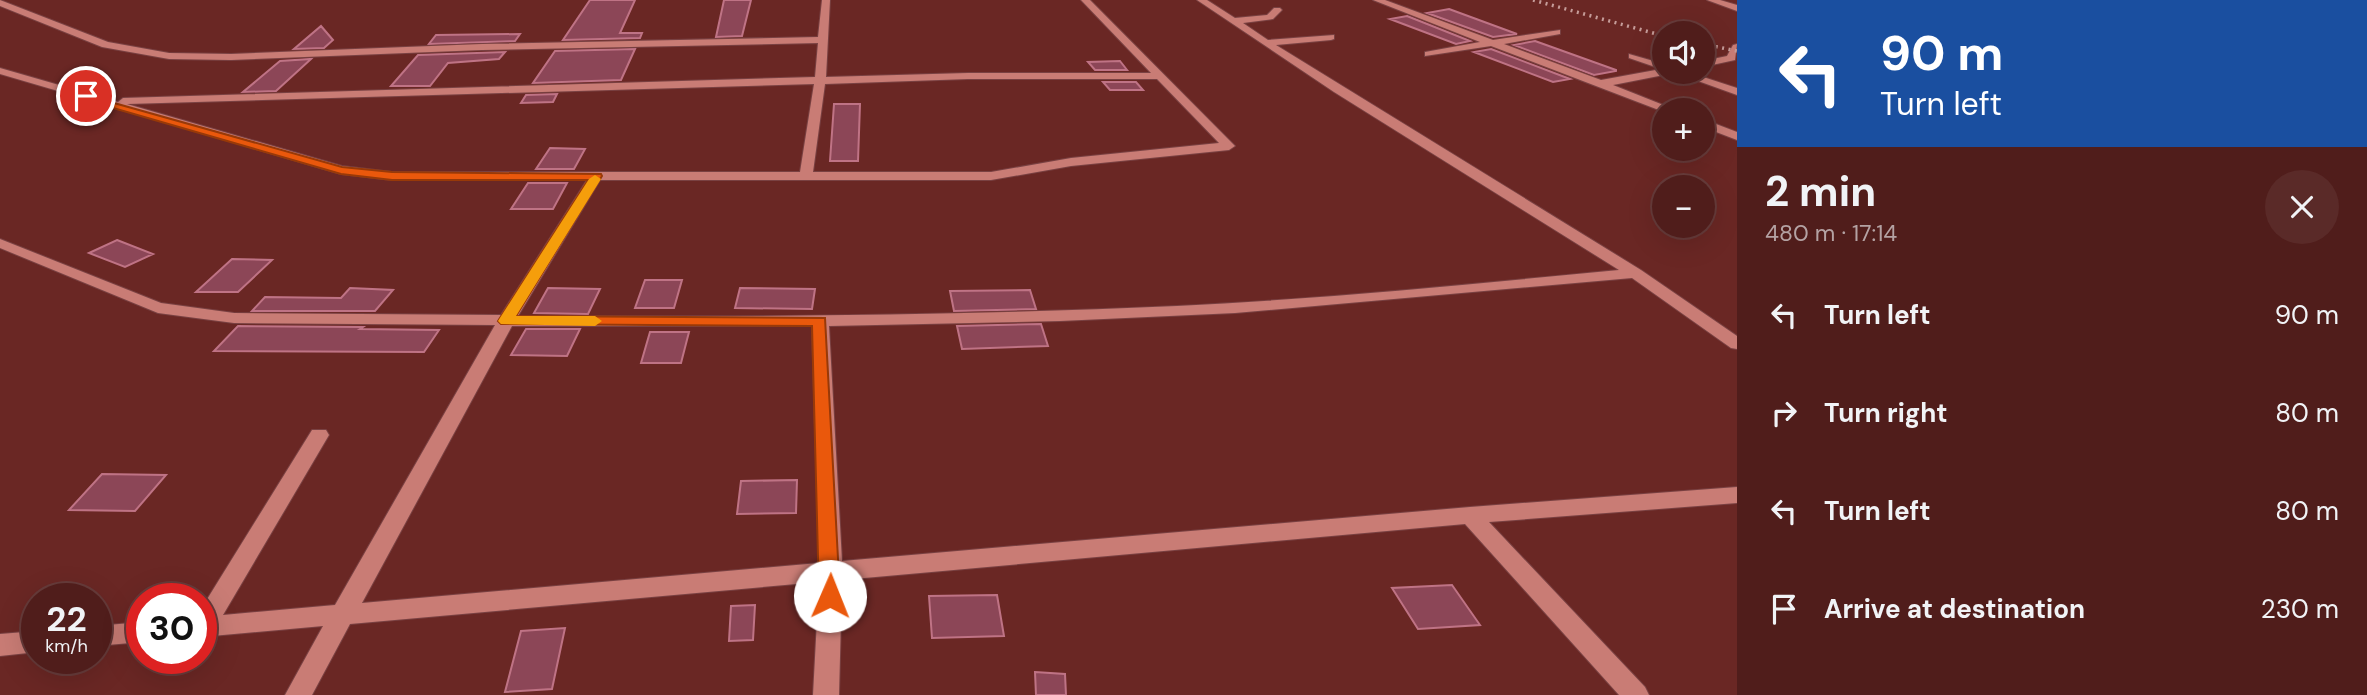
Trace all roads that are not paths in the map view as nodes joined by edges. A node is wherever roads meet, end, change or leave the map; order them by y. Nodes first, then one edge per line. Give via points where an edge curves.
1 (826, 0) edge
2 (1085, 0) edge
3 (1201, 0) edge
4 (1377, 0) edge
5 (1711, 0) edge
6 (0, 3) edge
7 (1418, 5) dead end
8 (1398, 7) junction
9 (1737, 8) edge
10 (1277, 10) dead end
11 (1236, 21) junction
12 (1557, 32) dead end
13 (1331, 37) dead end
14 (822, 40) junction
15 (1265, 43) junction
16 (1493, 43) junction
17 (1737, 47) edge
18 (1429, 54) dead end
19 (1633, 56) dead end
20 (1734, 58) edge
21 (1715, 62) edge
22 (1652, 64) edge
23 (0, 71) edge
24 (1652, 72) edge
25 (1162, 75) junction
26 (820, 80) junction
27 (1601, 84) junction
28 (1713, 84) edge
29 (1737, 92) edge
30 (105, 101) junction
31 (1652, 103) edge
32 (1715, 128) edge
33 (1737, 136) edge
34 (596, 176) junction
35 (806, 176) junction
36 (0, 243) edge
37 (1634, 274) junction
38 (506, 321) junction
39 (820, 322) junction
40 (1737, 344) edge
41 (320, 435) dead end
42 (1737, 495) edge
43 (1470, 515) junction
44 (831, 571) junction
45 (217, 603) edge
46 (342, 615) junction
47 (217, 626) edge
48 (21, 643) edge
49 (0, 645) edge
50 (298, 695) edge
51 (826, 695) edge
52 (1636, 695) edge

1 - 14 street
2 - 25 street
3 - 11 street
4 - 8 street
5 - 9 street
6 - 14 street via 106,45 169,56
7 - 8 street
8 - 16 street
10 - 11 street via 1270,17
11 - 15 street
12 - 16 street
13 - 15 street
14 - 26 street
15 - 37 street
16 - 18 street
16 - 27 street
17 - 20 street
19 - 22 street
20 - 21 street
23 - 30 street
24 - 27 street
25 - 26 street
25 - 35 street via 1229,146 1071,162 991,176
26 - 30 street
26 - 35 street
27 - 31 street
28 - 29 street
30 - 34 street via 341,170 392,176
32 - 33 street
34 - 35 street
34 - 38 street
36 - 38 street via 158,308 234,318
37 - 39 street via 1178,311
37 - 40 street
38 - 39 street
38 - 46 street
39 - 44 street
41 - 45 street
42 - 43 street
43 - 44 street
43 - 52 street
44 - 46 street
44 - 51 street
46 - 47 street
46 - 50 street
48 - 49 street

